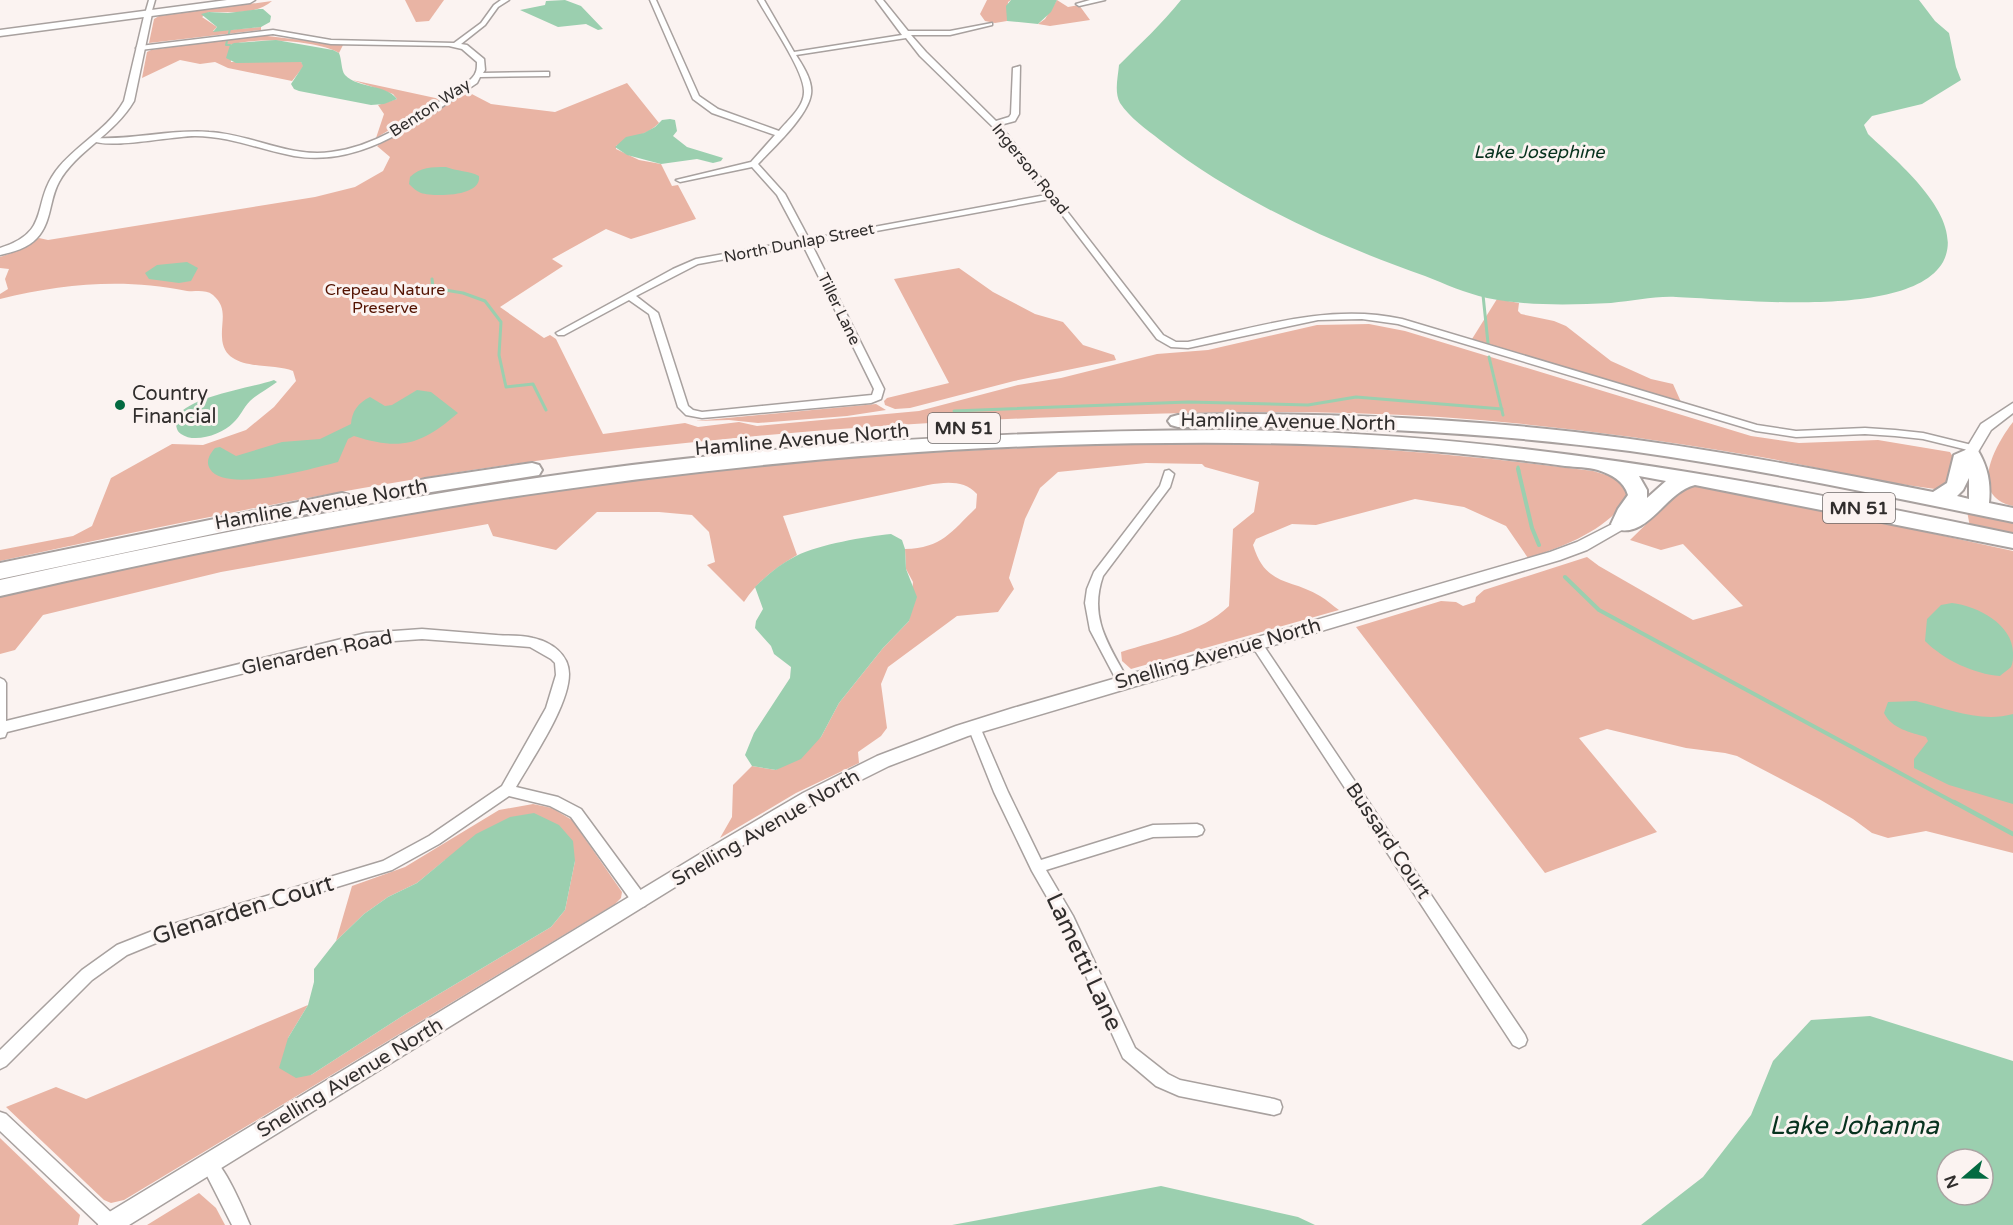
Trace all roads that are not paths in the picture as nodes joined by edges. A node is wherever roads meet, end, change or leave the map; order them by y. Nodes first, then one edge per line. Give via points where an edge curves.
1 (152, 0) edge
2 (250, 0) edge
3 (506, 0) edge
4 (652, 0) edge
5 (761, 0) edge
6 (879, 0) edge
7 (1102, 0) edge
8 (1079, 4) dead end
9 (148, 14) junction
10 (990, 24) dead end
11 (0, 33) edge
12 (906, 34) junction
13 (456, 45) junction
14 (140, 48) junction
15 (792, 54) junction
16 (1017, 68) dead end
17 (479, 75) junction
18 (546, 75) dead end
19 (995, 124) junction
20 (780, 134) junction
21 (95, 140) junction
22 (754, 164) junction
23 (680, 180) dead end
24 (1053, 196) junction
25 (806, 242) junction
26 (0, 252) edge
27 (630, 296) junction
28 (561, 333) dead end
29 (877, 397) joint
30 (2013, 407) edge
31 (1971, 451) junction
32 (1518, 452) junction
33 (1169, 474) dead end
34 (1704, 479) junction
35 (1934, 499) junction
36 (1978, 508) junction
37 (2013, 515) edge
38 (1622, 524) junction
39 (2013, 541) edge
40 (0, 571) edge
41 (0, 588) edge
42 (1256, 643) junction
43 (1123, 682) junction
44 (0, 683) edge
45 (974, 727) junction
46 (0, 728) edge
47 (0, 733) edge
48 (507, 790) junction
49 (1197, 830) dead end
50 (1037, 867) junction
51 (640, 901) junction
52 (1519, 1040) dead end
53 (0, 1061) edge
54 (1274, 1107) dead end
55 (0, 1120) edge
56 (209, 1164) junction
57 (110, 1224) edge
58 (241, 1225) edge

1 - 9 street
2 - 9 main road
3 - 13 street
4 - 20 street via 696,97 715,111
5 - 15 street
6 - 12 street, Ingerson Road
7 - 8 street
9 - 11 main road
9 - 14 street
10 - 12 street via 950,33
12 - 15 street
12 - 19 street, Ingerson Road
13 - 14 street, Benton Way via 331,42 273,33
13 - 17 street, Benton Way via 481,61
14 - 21 street via 125,109
15 - 20 street via 806,79 808,93 801,111
16 - 19 street via 1015,114 1012,119
17 - 18 street
17 - 21 street, Benton Way via 381,140 340,153 306,155 207,133
19 - 24 street, Ingerson Road
20 - 22 street
21 - 26 street via 54,181 40,230 25,242
22 - 23 street
22 - 25 street, Tiller Lane via 781,194
24 - 25 street, North Dunlap Street
24 - 31 street, Ingerson Road via 1160,337 1174,345 1318,317 1381,318 1756,428 1796,434 1895,433 1923,436
25 - 27 street, North Dunlap Street via 696,262
25 - 29 street, Tiller Lane via 879,389
27 - 28 street, North Dunlap Street
27 - 29 street, Hamline Avenue North via 653,313 683,407 690,413 702,415
30 - 31 street via 1986,427
31 - 35 highway via 1961,460 1956,487
31 - 36 highway via 1978,467
32 - 34 highway, Hamline Avenue North / MN 51
32 - 38 highway via 1606,467 1625,475 1636,485 1638,496
32 - 41 highway, Hamline Avenue North / MN 51 via 1359,439 1237,436 996,441 786,455 628,472 426,502 201,544
33 - 43 street via 1165,487 1093,585 1094,626
34 - 38 highway via 1681,480 1668,487 1640,517
34 - 39 highway, MN 51
35 - 36 highway, MN 51
35 - 40 highway, Hamline Avenue North / MN 51 via 1683,452 1492,430 1354,421 1076,423 819,437 534,469 271,513
36 - 37 highway, MN 51
38 - 42 street, Snelling Avenue North via 1555,556
42 - 43 street, Snelling Avenue North
42 - 52 street, Bussard Court
43 - 45 street, Snelling Avenue North
44 - 46 street
45 - 50 street, Lametti Lane
45 - 51 street, Snelling Avenue North via 883,761 809,798
46 - 47 street
46 - 48 street, Glenarden Road via 366,638 422,634 531,642 556,657 563,682 552,710
48 - 51 street via 554,801 576,813
48 - 53 street, Glenarden Court via 446,833 387,866 171,931 122,950 87,975
49 - 50 street via 1153,831
50 - 54 street, Lametti Lane via 1068,921 1129,1053 1161,1080 1179,1088
51 - 56 street, Snelling Avenue North
55 - 57 street
56 - 57 street, Snelling Avenue North
56 - 58 street

